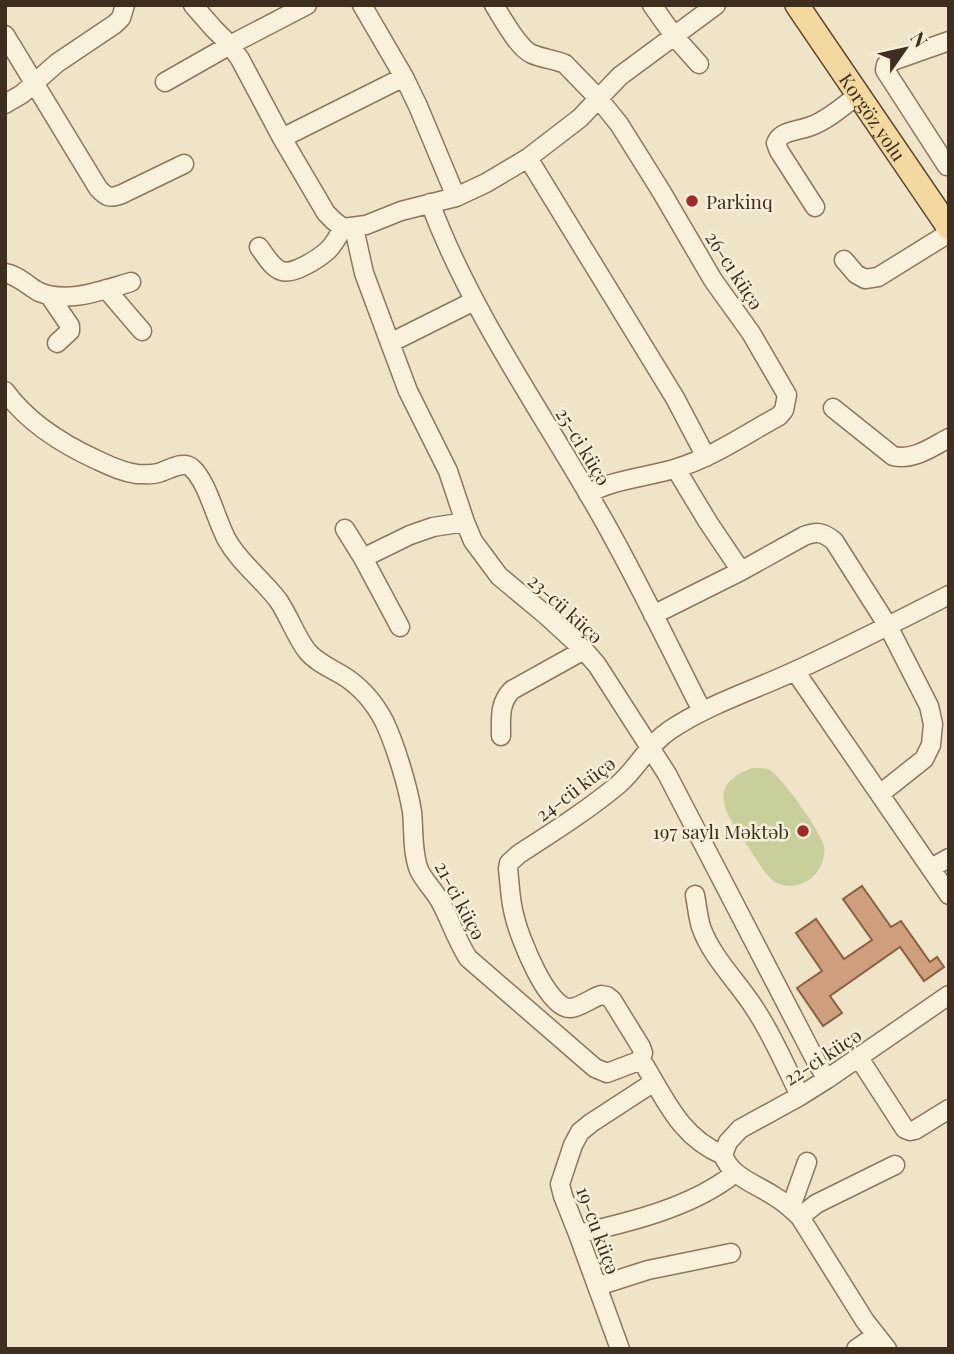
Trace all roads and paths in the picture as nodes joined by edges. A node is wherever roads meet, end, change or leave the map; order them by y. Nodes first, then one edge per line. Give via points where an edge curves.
1 (125, 5) edge
2 (193, 5) edge
3 (307, 5) edge
4 (362, 5) edge
5 (494, 5) edge
6 (652, 5) edge
7 (716, 5) edge
8 (797, 5) edge
9 (5, 35) edge
10 (674, 36) junction
11 (949, 41) edge
12 (230, 45) junction
13 (699, 64) dead end
14 (404, 77) junction
15 (165, 82) dead end
16 (34, 83) junction
17 (858, 95) junction
18 (598, 98) junction
19 (5, 104) edge
20 (282, 138) junction
21 (930, 142) junction
22 (528, 158) junction
23 (903, 160) junction
24 (184, 164) dead end
25 (947, 166) dead end
26 (456, 197) junction
27 (430, 203) junction
28 (815, 207) dead end
29 (349, 228) junction
30 (949, 230) edge
31 (259, 247) dead end
32 (844, 260) dead end
33 (5, 273) edge
34 (131, 282) dead end
35 (106, 289) junction
36 (49, 295) junction
37 (474, 301) junction
38 (142, 331) dead end
39 (57, 343) dead end
40 (390, 343) junction
41 (5, 391) edge
42 (833, 408) dead end
43 (949, 438) edge
44 (706, 457) junction
45 (676, 469) junction
46 (588, 494) junction
47 (465, 522) junction
48 (345, 529) dead end
49 (363, 558) junction
50 (741, 571) junction
51 (949, 595) edge
52 (653, 615) junction
53 (888, 626) junction
54 (400, 627) dead end
55 (584, 650) junction
56 (795, 671) junction
57 (702, 711) junction
58 (501, 736) dead end
59 (651, 746) junction
60 (880, 794) junction
61 (949, 858) edge
62 (931, 868) junction
63 (949, 894) edge
64 (695, 895) dead end
65 (947, 999) edge
66 (859, 1058) junction
67 (640, 1062) junction
68 (827, 1079) junction
69 (654, 1082) junction
70 (800, 1096) junction
71 (949, 1109) edge
72 (723, 1155) junction
73 (807, 1162) dead end
74 (895, 1165) dead end
75 (735, 1173) junction
76 (795, 1212) junction
77 (578, 1234) junction
78 (731, 1253) dead end
79 (598, 1286) junction
80 (881, 1342) edge
81 (620, 1349) edge
82 (856, 1349) edge

1 - 16 street via 115,24
2 - 12 street, 23-cü küçə
3 - 12 street
4 - 14 street
5 - 18 street, 26-cı küçə via 527,51 565,64
6 - 10 street
7 - 10 street
8 - 17 main road, Korgöz yolu
9 - 16 street
10 - 13 street
10 - 18 street
11 - 21 street via 895,60 885,70
12 - 15 street
12 - 20 street, 23-cü küçə
14 - 20 street
14 - 26 street
16 - 19 street
16 - 24 street via 105,196 122,194
17 - 23 main road, Korgöz yolu
17 - 28 street via 827,118 784,134 776,143
18 - 22 street
18 - 44 street, 26-cı küçə via 648,170 786,395 779,416
20 - 29 street, 23-cü küçə via 326,213
21 - 23 street
21 - 25 street
22 - 26 street
22 - 44 street via 675,398
23 - 30 main road, Korgöz yolu
26 - 27 street
27 - 29 street
27 - 37 street, 25-ci küçə
29 - 31 street via 327,252 292,272 276,268
29 - 40 street, 23-cü küçə
30 - 32 street via 878,277 866,279 856,274
33 - 36 street
34 - 35 street
35 - 36 street via 75,296
35 - 38 street
36 - 39 street via 70,326
37 - 40 street
37 - 46 street, 25-ci küçə
40 - 47 street, 23-cü küçə via 448,471
41 - 67 street, 21-ci küçə via 62,443 121,471 155,474 191,466 227,541 278,600 309,654 366,693 376,707 392,739 408,795 420,871 468,958 596,1068 607,1073
42 - 43 street via 893,456 913,456
44 - 45 street, 26-cı küçə
45 - 46 street, 26-cı küçə
45 - 50 street
46 - 52 street, 25-ci küçə
47 - 49 street via 410,535
47 - 55 street, 23-cü küçə via 499,576
48 - 49 street
49 - 54 street
50 - 52 street
50 - 53 street via 804,536 821,532 834,541
51 - 53 street, 24-cü küçə
52 - 57 street, 25-ci küçə
53 - 56 street, 24-cü küçə
53 - 60 street via 929,706 933,724 924,759
55 - 58 street via 504,697
55 - 59 street, 23-cü küçə
56 - 57 street, 24-cü küçə
56 - 60 street
57 - 59 street, 24-cü küçə
59 - 67 street, 24-cü küçə via 633,771 519,854 508,869 514,916 542,982 562,1006 570,1008 601,995 612,1000 641,1046
59 - 68 street, 23-cü küçə
60 - 62 street
61 - 62 street
62 - 63 street
64 - 70 street via 700,925 714,953 757,1012
65 - 66 street, 22-ci küçə
66 - 68 street, 22-ci küçə
66 - 71 street via 905,1129 915,1130
67 - 69 street
68 - 70 street, 22-ci küçə
69 - 72 street via 691,1135
69 - 77 street, 19-cu küçə via 591,1123 573,1145 560,1184
70 - 72 street, 22-ci küçə via 740,1129 727,1142
72 - 75 street
73 - 76 street
74 - 76 street
75 - 76 street
75 - 77 street via 710,1191 662,1211
76 - 80 street
77 - 79 street, 19-cu küçə
78 - 79 street
79 - 81 street, 19-cu küçə
80 - 82 street

